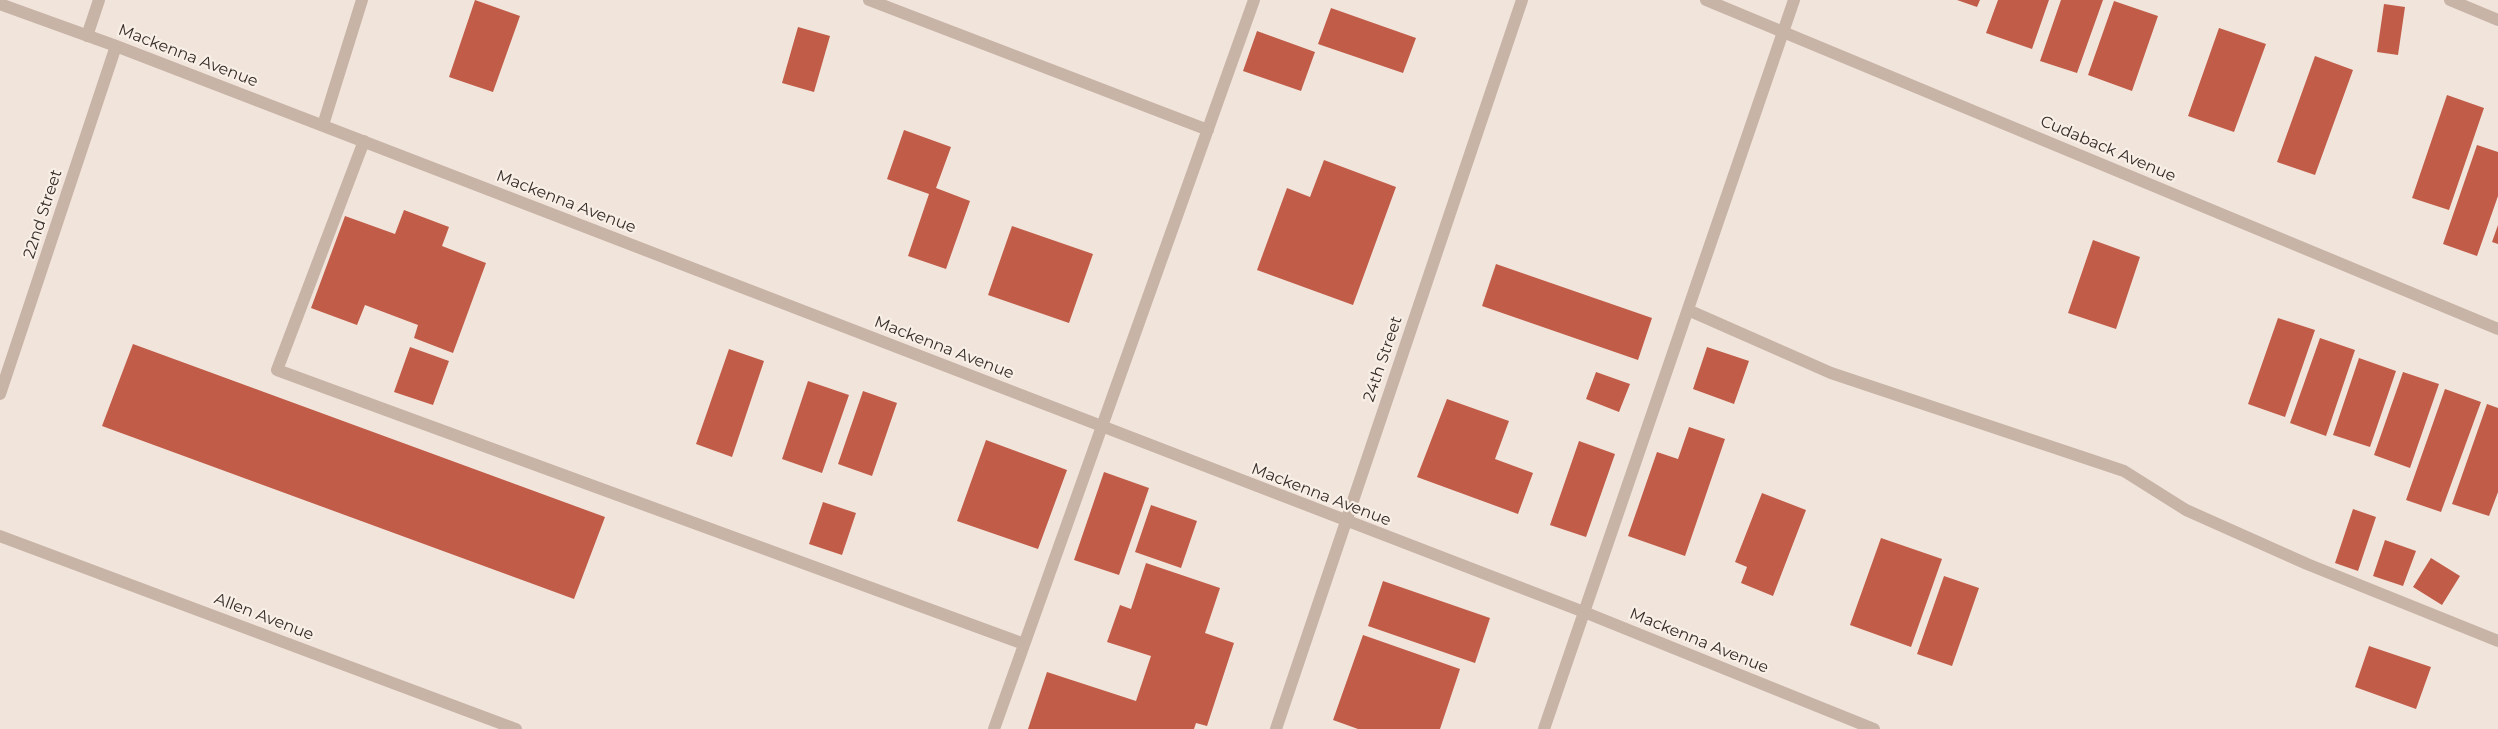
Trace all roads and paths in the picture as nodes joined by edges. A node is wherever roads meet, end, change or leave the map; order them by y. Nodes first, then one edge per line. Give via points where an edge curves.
1 (99, 0) edge
2 (362, 0) edge
3 (869, 0) edge
4 (1254, 0) edge
5 (1522, 0) edge
6 (1706, 0) edge
7 (1794, 0) edge
8 (2450, 0) edge
9 (0, 4) edge
10 (2498, 20) edge
11 (1783, 32) junction
12 (87, 36) junction
13 (116, 46) junction
14 (323, 125) junction
15 (1208, 130) junction
16 (364, 141) junction
17 (1688, 310) junction
18 (2498, 329) edge
19 (0, 394) edge
20 (1101, 427) junction
21 (1345, 521) junction
22 (0, 536) edge
23 (1584, 612) junction
24 (2498, 641) edge
25 (1024, 644) junction
26 (516, 729) edge
27 (994, 729) edge
28 (1276, 729) edge
29 (1544, 729) edge
30 (1874, 729) edge

1 - 12 street
2 - 14 street
3 - 15 street
4 - 15 street
5 - 21 street, 24th Street
6 - 11 street, Cudaback Avenue
7 - 11 street
8 - 10 street
9 - 12 street, Mackenna Avenue
11 - 17 street
11 - 18 street, Cudaback Avenue
12 - 13 street, Mackenna Avenue
13 - 14 street, Mackenna Avenue
13 - 19 street, 22nd Street
14 - 16 street, Mackenna Avenue
15 - 20 street
16 - 20 street, Mackenna Avenue
16 - 25 street via 277,370
17 - 23 street
17 - 24 street via 1831,373 2124,471 2186,510 2308,564
20 - 21 street, Mackenna Avenue
20 - 25 street
21 - 23 street, Mackenna Avenue
21 - 28 street, 24th Street
22 - 26 street, Allen Avenue
23 - 29 street
23 - 30 street, Mackenna Avenue
25 - 27 street

